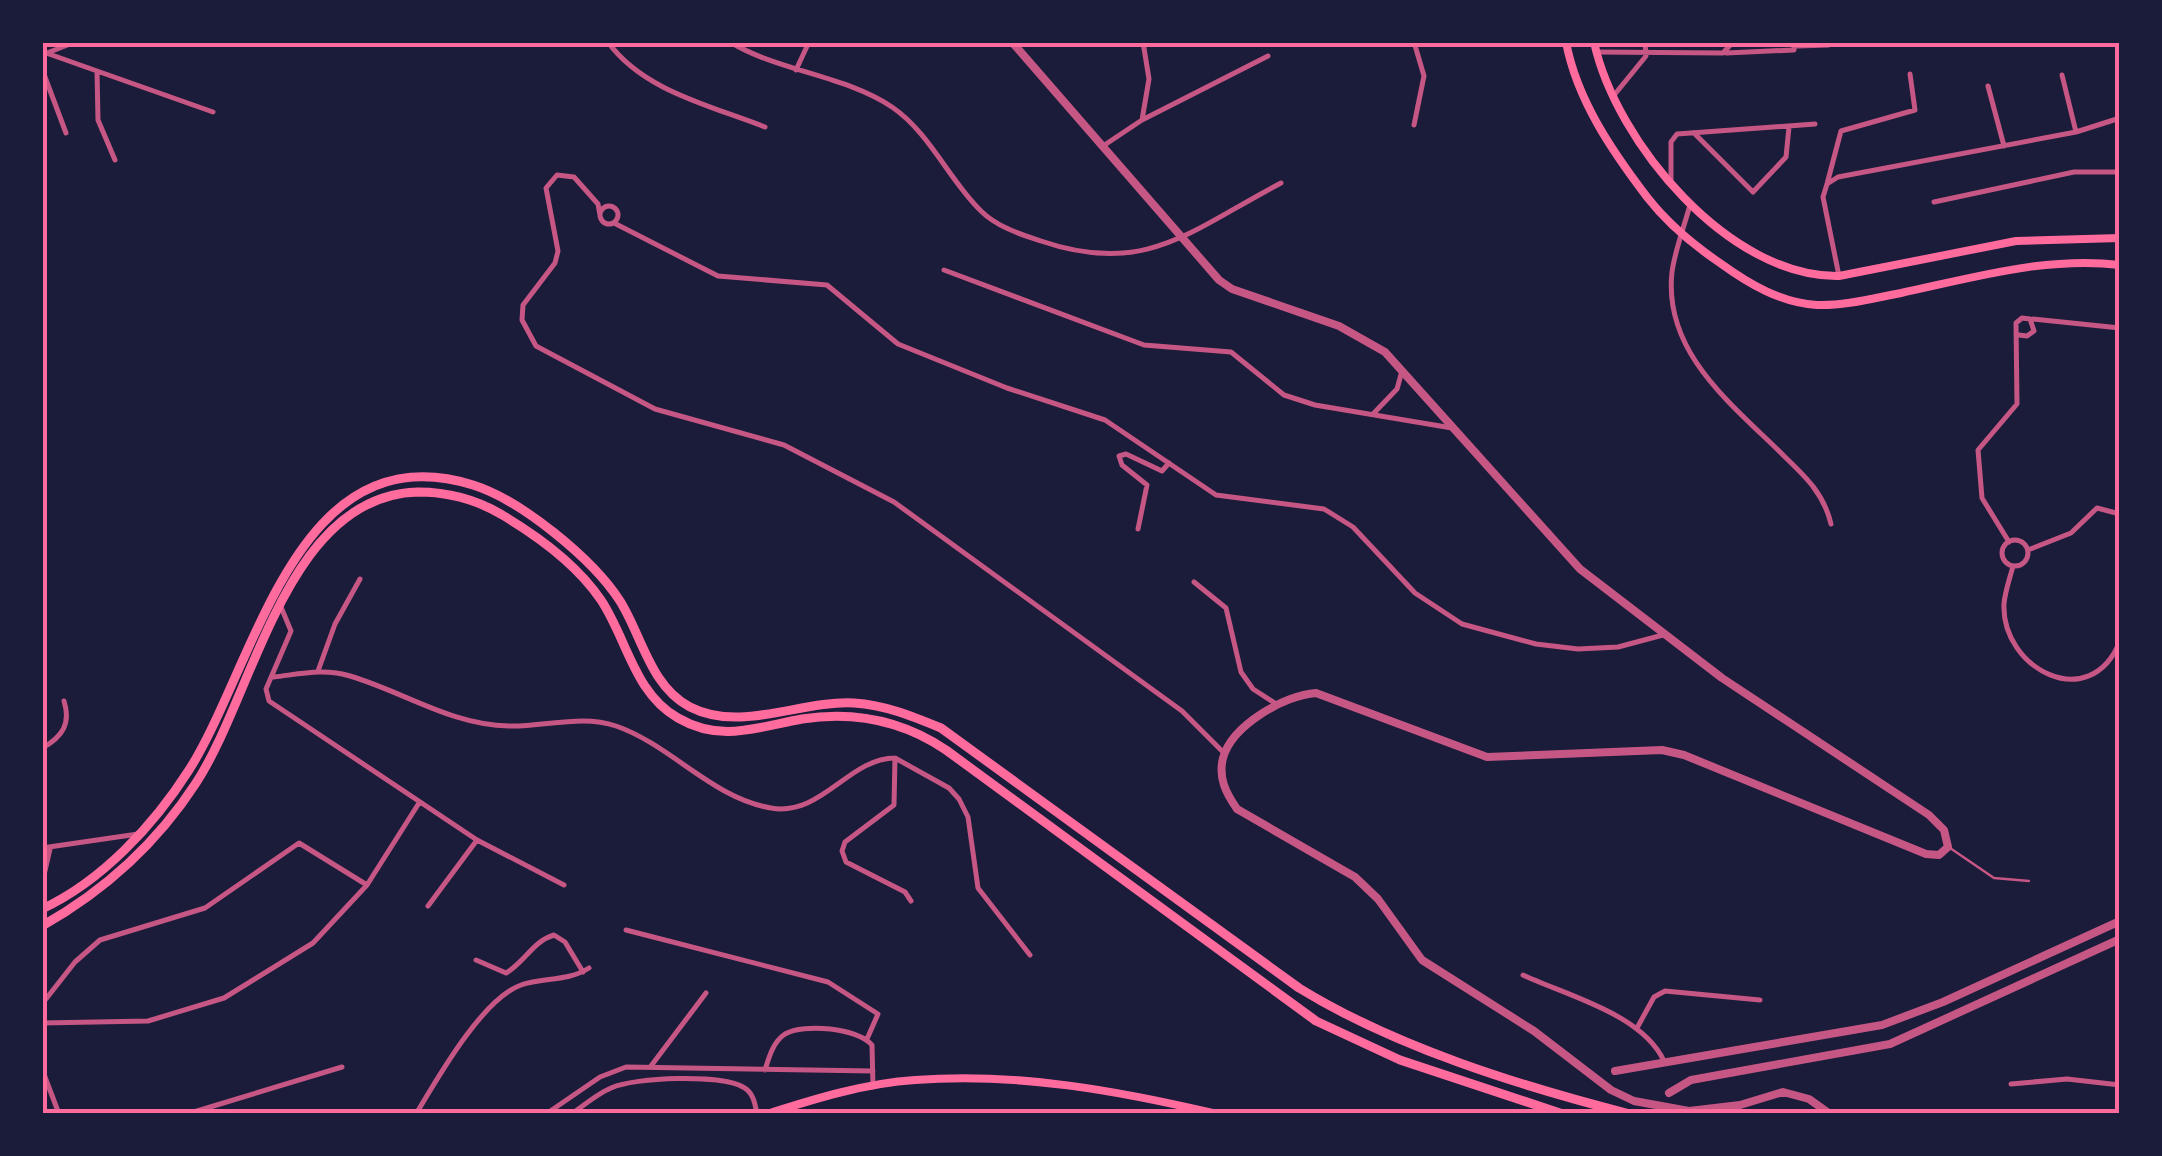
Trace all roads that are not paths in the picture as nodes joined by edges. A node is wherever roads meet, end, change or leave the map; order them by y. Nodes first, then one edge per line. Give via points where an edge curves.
1 (74, 42) edge
2 (608, 42) edge
3 (730, 42) edge
4 (808, 42) edge
5 (1012, 42) edge
6 (1143, 42) edge
7 (1414, 42) edge
8 (1566, 42) edge
9 (1645, 42) edge
10 (1733, 42) edge
11 (1796, 44) edge
12 (1829, 44) edge
13 (1595, 47) edge
14 (1723, 53) junction
15 (46, 55) edge
16 (1268, 56) dead end
17 (1646, 56) junction
18 (42, 69) edge
19 (796, 70) junction
20 (97, 72) junction
21 (1910, 74) dead end
22 (2062, 76) dead end
23 (1988, 86) dead end
24 (1613, 97) junction
25 (213, 112) dead end
26 (2120, 118) edge
27 (1142, 120) junction
28 (1815, 124) dead end
29 (1414, 125) dead end
30 (765, 127) dead end
31 (1789, 128) junction
32 (2076, 132) junction
33 (1694, 133) junction
34 (66, 134) dead end
35 (1104, 146) junction
36 (2004, 146) junction
37 (115, 160) dead end
38 (2120, 172) edge
39 (1280, 183) dead end
40 (1672, 184) junction
41 (1827, 184) junction
42 (1934, 202) dead end
43 (1690, 205) junction
44 (600, 216) junction
45 (614, 222) junction
46 (1180, 236) junction
47 (1681, 236) junction
48 (2120, 238) edge
49 (2120, 265) edge
50 (944, 270) dead end
51 (1838, 276) junction
52 (2030, 319) junction
53 (2120, 328) edge
54 (2019, 335) junction
55 (1402, 368) junction
56 (1373, 414) junction
57 (1456, 429) junction
58 (1169, 464) junction
59 (2120, 514) edge
60 (1831, 524) dead end
61 (1138, 529) dead end
62 (2009, 542) junction
63 (2028, 550) junction
64 (2013, 566) junction
65 (360, 579) dead end
66 (1194, 582) dead end
67 (281, 607) junction
68 (1664, 635) junction
69 (2120, 641) edge
70 (318, 671) junction
71 (274, 676) junction
72 (64, 701) dead end
73 (1278, 704) junction
74 (42, 748) edge
75 (1224, 753) junction
76 (895, 758) junction
77 (419, 803) junction
78 (141, 833) junction
79 (476, 840) junction
80 (1948, 847) junction
81 (46, 848) edge
82 (2029, 882) dead end
83 (42, 884) edge
84 (564, 884) dead end
85 (367, 885) junction
86 (911, 901) dead end
87 (428, 906) dead end
88 (42, 909) edge
89 (2120, 921) edge
90 (42, 926) edge
91 (626, 930) dead end
92 (2120, 939) edge
93 (1030, 955) dead end
94 (476, 960) dead end
95 (1523, 976) dead end
96 (706, 993) dead end
97 (1760, 1000) dead end
98 (42, 1004) edge
99 (1909, 1016) junction
100 (42, 1023) edge
101 (1637, 1028) junction
102 (1917, 1033) junction
103 (867, 1039) junction
104 (1664, 1061) junction
105 (651, 1066) junction
106 (342, 1067) dead end
107 (42, 1069) edge
108 (765, 1070) junction
109 (1615, 1071) dead end
110 (873, 1072) junction
111 (2011, 1084) dead end
112 (2120, 1085) edge
113 (874, 1087) junction
114 (1669, 1093) dead end
115 (1740, 1109) edge
116 (1825, 1112) edge
117 (59, 1114) edge
118 (187, 1114) edge
119 (416, 1114) edge
120 (546, 1114) edge
121 (572, 1114) edge
122 (757, 1114) edge
123 (767, 1114) edge
124 (921, 1114) edge
125 (929, 1114) edge
126 (1218, 1114) edge
127 (1562, 1114) edge
128 (1630, 1114) edge

1 - 15 street
2 - 30 street via 657,84
3 - 19 street
4 - 19 street
5 - 35 street
6 - 27 street via 1149,79
7 - 29 street via 1424,76
8 - 47 main road via 1591,112 1622,164
9 - 17 street
10 - 14 street
11 - 12 street
11 - 14 street
13 - 17 street
13 - 24 main road
14 - 17 street
15 - 20 street
16 - 27 street
17 - 24 street
18 - 34 street
19 - 46 street via 896,110 1000,225 1100,257 1147,253
20 - 25 street
20 - 37 street via 98,120
21 - 41 street via 1915,110 1841,131
22 - 32 street
23 - 36 street
24 - 40 main road
26 - 32 street
27 - 35 street
28 - 31 street
31 - 33 street
31 - 33 street via 1786,158 1753,192
32 - 36 street
33 - 40 street via 1677,134 1671,142
35 - 46 street
36 - 41 street
38 - 42 street via 2074,172
39 - 46 street
40 - 43 main road
41 - 51 street
43 - 47 street
43 - 51 main road via 1786,270
44 - 45 street
44 - 45 street via 613,207
44 - 75 street via 574,177 549,180 558,251 523,305 522,320 536,346 656,409 784,445 894,502 1182,710
45 - 58 street via 718,276 827,285 898,344 1085,411
46 - 55 street via 1232,289 1365,338
47 - 49 main road via 1744,280 1779,297 1817,304 2031,266
47 - 60 street via 1672,272 1681,340 1702,372 1808,479 1826,502
48 - 51 main road via 2016,240
50 - 56 street via 1144,345 1231,352 1284,394
52 - 53 street
52 - 54 street via 2018,320
52 - 54 street via 2031,334
54 - 62 street via 2016,404 1978,450 1982,498
55 - 56 street via 1396,389
55 - 57 street
56 - 57 street
57 - 68 street via 1580,569
58 - 61 street via 1154,470 1119,456 1147,484
58 - 68 street via 1216,495 1324,509 1340,517 1415,593 1479,630 1578,648
59 - 63 street via 2102,506 2071,532
62 - 63 street
62 - 64 street via 2002,555
63 - 64 street via 2027,559
64 - 69 street via 2004,604 2007,625 2016,645 2050,676 2087,678 2102,671
65 - 70 street
66 - 73 street via 1226,608 1241,672 1253,690
67 - 71 street via 292,631
67 - 90 main road via 218,744 179,808 107,882
67 - 127 main road via 306,558 352,512 401,493 470,500 518,525 590,586 649,693 682,721 732,734 841,717 912,730 1316,1021 1400,1060
68 - 80 street via 1929,815 1944,830
70 - 71 street
70 - 76 street via 350,676 481,724 612,724 735,797 776,809 808,803 873,762
71 - 77 street via 264,696
72 - 74 street via 69,716 62,734
73 - 75 street
73 - 80 street via 1298,694 1336,698 1487,756 1684,754 1926,854
75 - 115 street via 1224,790 1237,809 1354,878 1378,899 1422,960 1534,1030 1611,1090 1665,1108
76 - 86 street via 894,805 842,851 846,862
76 - 93 street via 949,788 968,817 978,888
77 - 79 street
77 - 85 street
78 - 81 street
78 - 88 main road via 100,871
78 - 128 main road via 198,755 307,537 370,490 397,481 444,480 508,502 596,571 657,674 688,706 740,717 852,703 892,709 941,728 1343,1016
79 - 84 street
79 - 87 street
80 - 82 lane via 1994,878
81 - 83 street
85 - 98 street via 299,844 205,908 100,940
85 - 100 street via 313,943 224,998 148,1020
89 - 99 street
91 - 103 street via 828,982 878,1014
92 - 102 street
94 - 119 street via 506,973 554,934 586,970 522,985 495,1002
95 - 101 street
96 - 105 street
97 - 101 street via 1665,991 1654,997
99 - 102 street
99 - 104 street
101 - 104 street
102 - 114 street via 1890,1044 1691,1080
103 - 108 street via 801,1029 787,1033
103 - 110 street
104 - 109 street
105 - 108 street
105 - 120 street via 600,1078
106 - 118 street
107 - 117 street
108 - 110 street
110 - 113 street
111 - 112 street
113 - 123 main road
113 - 126 main road via 1010,1078
115 - 116 street via 1782,1092
121 - 122 street via 629,1082 704,1080 749,1090
124 - 125 highway

